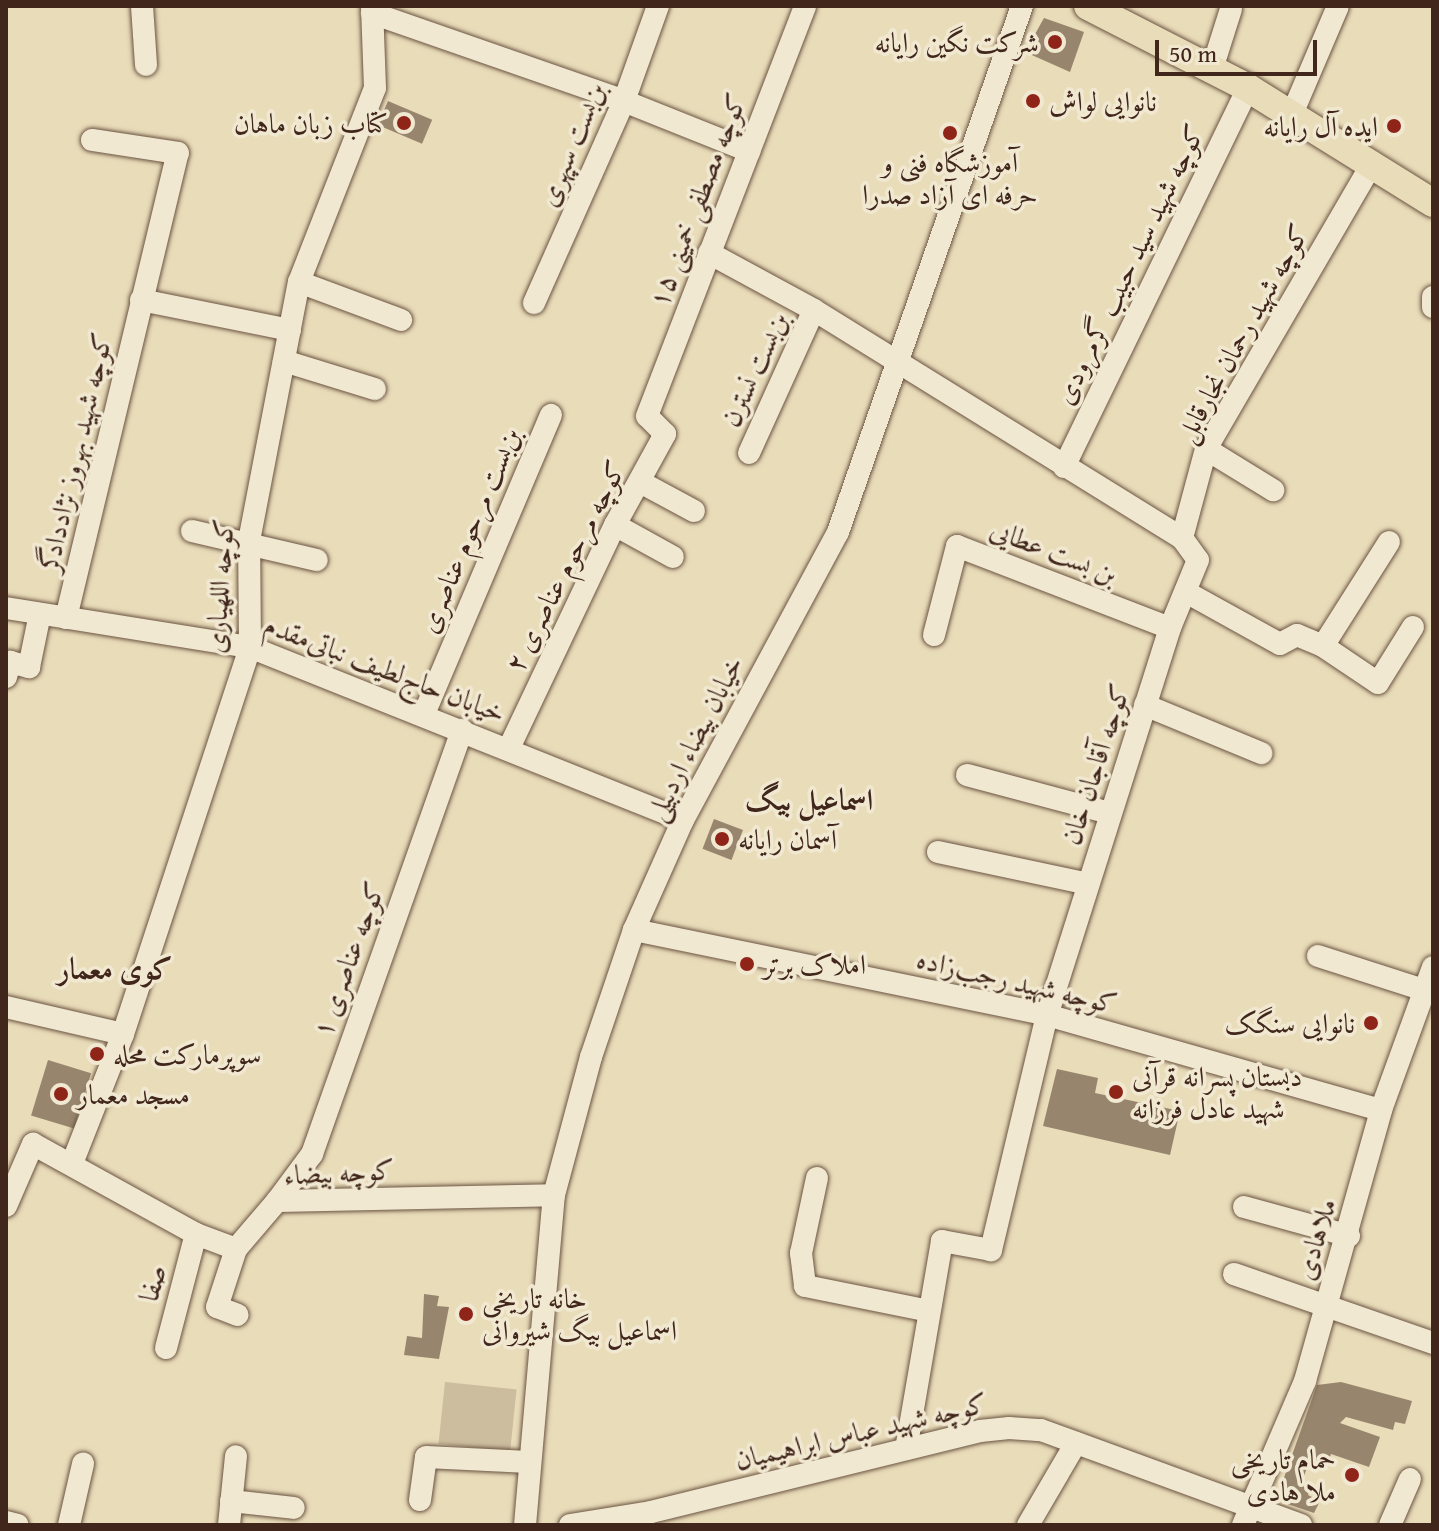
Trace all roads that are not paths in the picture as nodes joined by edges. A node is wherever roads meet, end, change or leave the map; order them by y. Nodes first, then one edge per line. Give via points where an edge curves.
1 (142, 6) edge
2 (658, 6) edge
3 (805, 6) edge
4 (1022, 6) edge
5 (1088, 6) edge
6 (1338, 6) edge
7 (372, 9) edge
8 (1231, 9) dead end
9 (1120, 14) edge
10 (146, 65) dead end
11 (1212, 69) junction
12 (1248, 88) junction
13 (624, 101) junction
14 (1292, 114) junction
15 (92, 140) dead end
16 (749, 151) junction
17 (1371, 165) junction
18 (1433, 203) edge
19 (709, 253) junction
20 (299, 282) junction
21 (1433, 297) edge
22 (141, 300) junction
23 (534, 303) dead end
24 (1433, 307) edge
25 (814, 310) junction
26 (401, 320) dead end
27 (290, 330) junction
28 (284, 361) junction
29 (897, 361) junction
30 (375, 389) dead end
31 (551, 415) dead end
32 (647, 416) joint
33 (1206, 449) junction
34 (749, 453) dead end
35 (1064, 467) junction
36 (642, 483) junction
37 (1273, 490) dead end
38 (694, 511) dead end
39 (615, 525) junction
40 (192, 531) dead end
41 (1182, 538) junction
42 (249, 541) junction
43 (1389, 542) dead end
44 (673, 557) dead end
45 (317, 560) dead end
46 (1186, 592) junction
47 (6, 608) edge
48 (40, 614) junction
49 (66, 618) junction
50 (1413, 627) dead end
51 (1170, 628) junction
52 (934, 635) dead end
53 (1323, 646) junction
54 (250, 647) junction
55 (6, 677) edge
56 (1145, 705) junction
57 (424, 714) junction
58 (462, 730) junction
59 (509, 748) junction
60 (1261, 753) dead end
61 (967, 775) dead end
62 (1110, 813) junction
63 (683, 820) junction
64 (938, 852) dead end
65 (1088, 884) junction
66 (634, 930) junction
67 (1318, 956) dead end
68 (1433, 967) edge
69 (1423, 1004) edge
70 (6, 1007) edge
71 (1047, 1015) junction
72 (123, 1034) junction
73 (1381, 1110) junction
74 (73, 1161) junction
75 (817, 1178) dead end
76 (554, 1195) junction
77 (277, 1201) junction
78 (6, 1206) edge
79 (1244, 1207) dead end
80 (196, 1234) junction
81 (1349, 1236) junction
82 (236, 1249) junction
83 (1234, 1274) dead end
84 (1325, 1307) junction
85 (929, 1311) junction
86 (238, 1315) dead end
87 (1433, 1343) edge
88 (166, 1348) dead end
89 (1076, 1443) junction
90 (906, 1449) junction
91 (236, 1456) dead end
92 (529, 1462) junction
93 (83, 1464) dead end
94 (1410, 1479) dead end
95 (420, 1500) dead end
96 (231, 1501) junction
97 (294, 1508) dead end
98 (1248, 1515) edge
99 (650, 1518) edge
100 (6, 1522) edge
101 (18, 1525) edge
102 (69, 1525) edge
103 (229, 1525) edge
104 (525, 1525) edge
105 (570, 1525) edge
106 (1028, 1525) edge
107 (1301, 1525) edge
108 (1390, 1525) edge

1 - 10 street
2 - 13 street, بن‌بست سپهری
3 - 16 street, کوچه مصطفی خمینی ۱۵
4 - 29 street, خیابان بیضاء اردبیلی
5 - 9 main road
6 - 14 street
7 - 13 street
7 - 20 street, کوچه اللهیاری via 375,88
8 - 11 street
9 - 11 main road
11 - 12 main road
12 - 14 main road
12 - 35 street, کوچه شهید سید حبیب گرمرودی
13 - 16 street
13 - 23 street, بن‌بست سپهری
14 - 17 main road
15 - 22 street, کوچه شهید بهروز نژاددادگر via 178,153
16 - 19 street, کوچه مصطفی خمینی ۱۵
17 - 18 main road
17 - 33 street, کوچه شهید رحمان نجارقابل
19 - 25 street
19 - 32 street, کوچه مصطفی خمینی ۱۵
20 - 26 street
20 - 27 street, کوچه اللهیاری
21 - 24 street
22 - 27 street
22 - 49 street, کوچه شهید بهروز نژاددادگر
25 - 29 street
25 - 34 street, بن‌بست نسترن
27 - 28 street, کوچه اللهیاری
28 - 30 street
28 - 42 street, کوچه اللهیاری
29 - 35 street
29 - 63 street, خیابان بیضاء اردبیلی via 823,566
31 - 57 street, بن‌بست مرحوم عناصری
32 - 36 street, کوچه مرحوم عناصری ۲ via 665,434
33 - 37 street
33 - 41 street, کوچه شهید رحمان نجارقابل
35 - 41 street
36 - 38 street
36 - 39 street, کوچه مرحوم عناصری ۲
39 - 44 street
39 - 59 street, کوچه مرحوم عناصری ۲
40 - 42 street
41 - 46 street, کوچه آقاجان خان via 1198,560
42 - 45 street
42 - 54 street, کوچه اللهیاری
43 - 53 street
46 - 51 street, کوچه آقاجان خان
46 - 53 street via 1280,644 1297,635
47 - 48 street, خیابان حاج‌لطیف نباتی‌مقدم
48 - 49 street, خیابان حاج‌لطیف نباتی‌مقدم
48 - 55 street via 29,667 10,662
49 - 54 street, خیابان حاج‌لطیف نباتی‌مقدم
50 - 53 street via 1378,683
51 - 52 street, بن بست عطایی via 957,546
51 - 56 street, کوچه آقاجان خان
54 - 57 street, خیابان حاج‌لطیف نباتی‌مقدم
54 - 72 street, کوچه اللهیاری
56 - 60 street
56 - 62 street, کوچه آقاجان خان
57 - 58 street, خیابان حاج‌لطیف نباتی‌مقدم
58 - 59 street, خیابان حاج‌لطیف نباتی‌مقدم
58 - 77 street, کوچه عناصری ۱ via 312,1154
59 - 63 street, خیابان حاج‌لطیف نباتی‌مقدم
61 - 62 street
62 - 65 street, کوچه آقاجان خان
63 - 66 street, خیابان بیضاء اردبیلی
64 - 65 street
65 - 71 street, کوچه آقاجان خان
66 - 71 street, کوچه شهید رجب‌زاده
66 - 76 street, خیابان بیضاء اردبیلی via 591,1057
67 - 69 street
68 - 69 street, ملاهادی
69 - 73 street, ملاهادی
70 - 72 street
71 - 73 street, کوچه شهید رجب‌زاده
71 - 85 street, کوچه آقاجان خان via 991,1250 942,1241
72 - 74 street, کوچه اللهیاری
73 - 81 street, ملاهادی
74 - 78 street via 33,1144
74 - 80 street
75 - 85 street via 801,1253 805,1286
76 - 77 street, کوچه بیضاء
76 - 92 street, خیابان بیضاء اردبیلی
77 - 82 street, کوچه بیضاء
79 - 81 street
80 - 82 street
80 - 88 street, صفا
81 - 84 street, ملاهادی
82 - 86 street via 217,1307
83 - 84 street
84 - 87 street
84 - 98 street, ملاهادی via 1305,1381
85 - 90 street
89 - 90 street, کوچه شهید عباس ابراهیمیان via 1041,1430 1009,1428
89 - 98 street, کوچه شهید عباس ابراهیمیان
89 - 106 street
90 - 99 street, کوچه شهید عباس ابراهیمیان
91 - 96 street
92 - 95 street via 426,1457
92 - 104 street, خیابان بیضاء اردبیلی
93 - 102 street
94 - 108 street
96 - 97 street
96 - 103 street
98 - 107 street, کوچه شهید عباس ابراهیمیان
99 - 105 street, کوچه شهید عباس ابراهیمیان
100 - 101 street

